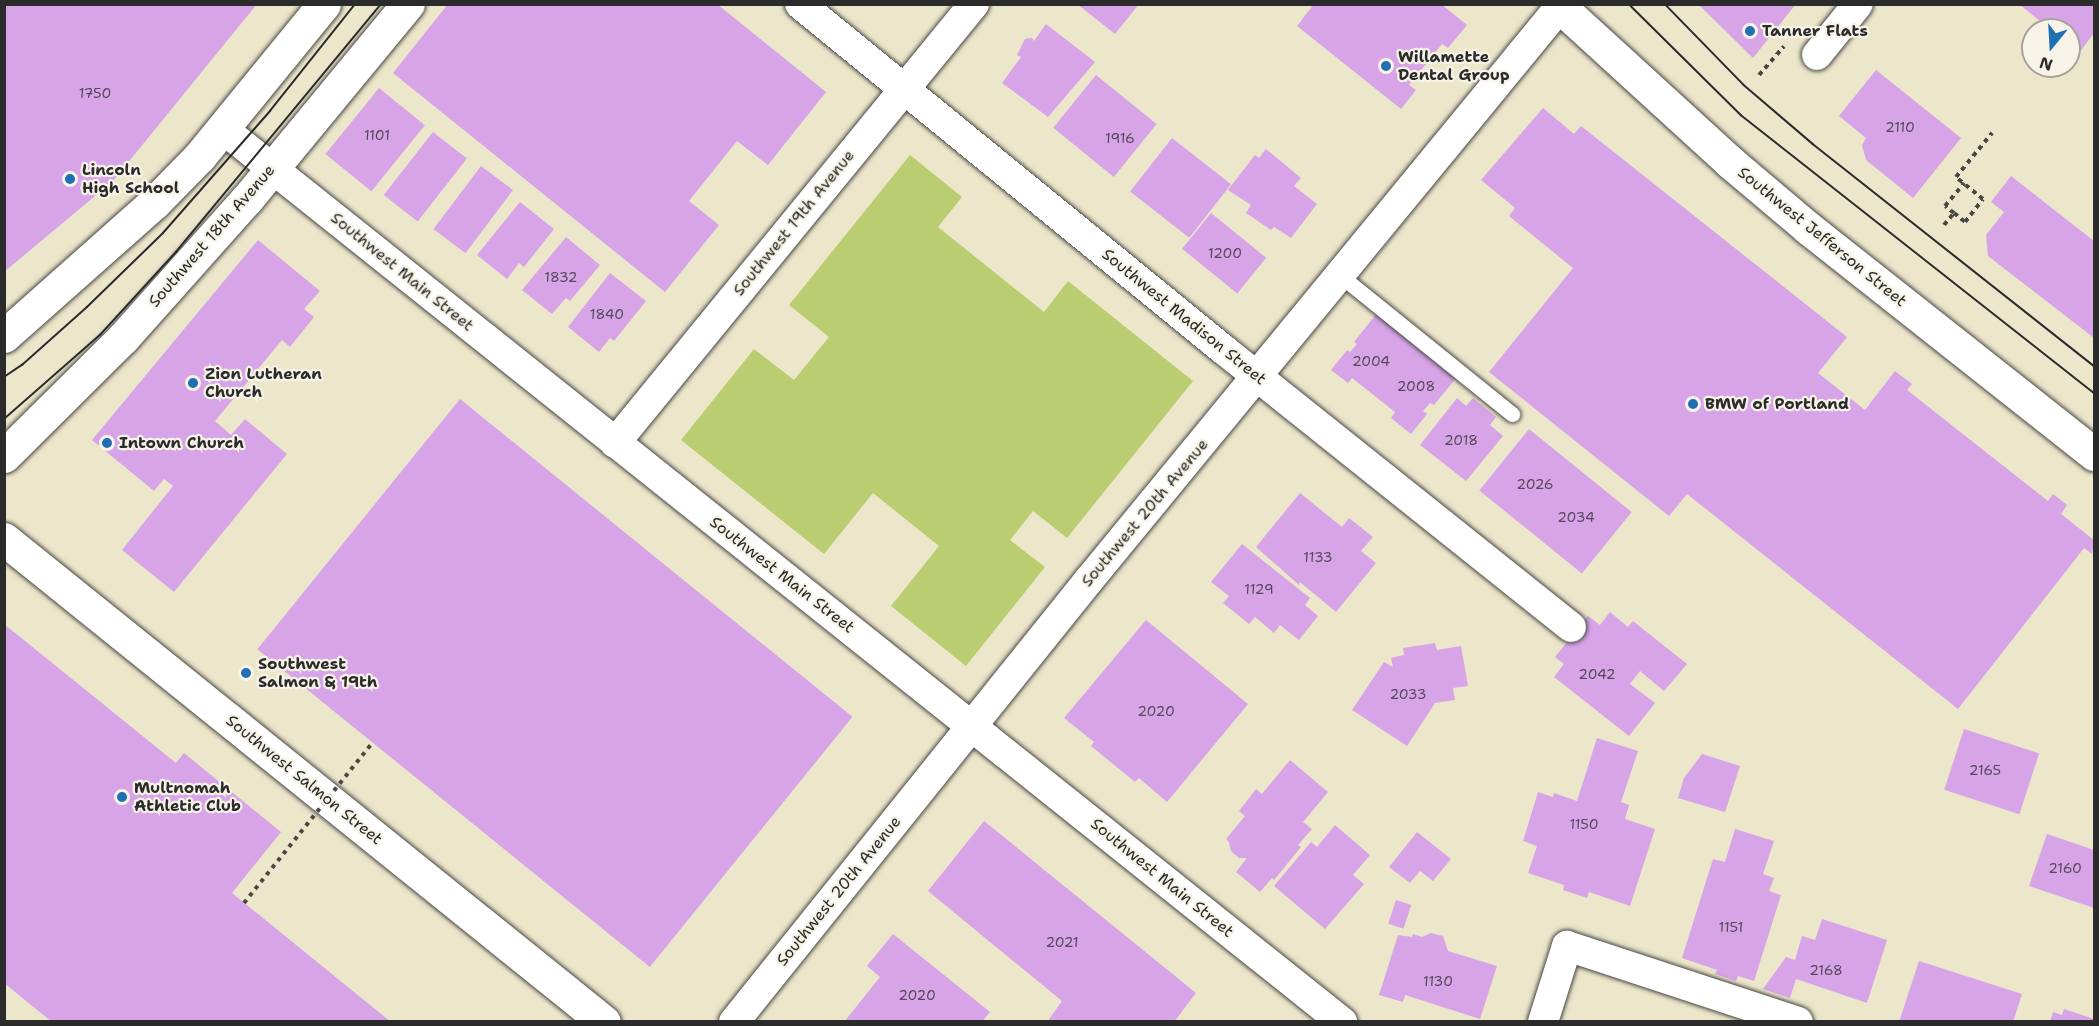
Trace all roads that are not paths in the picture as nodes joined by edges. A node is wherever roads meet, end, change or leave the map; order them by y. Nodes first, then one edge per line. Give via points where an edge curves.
1 (324, 4) edge
2 (408, 4) edge
3 (800, 4) edge
4 (974, 4) edge
5 (1858, 4) edge
6 (1553, 6) edge
7 (1816, 55) dead end
8 (904, 89) junction
9 (223, 129) junction
10 (272, 168) junction
11 (1341, 276) junction
12 (4, 336) edge
13 (1258, 377) junction
14 (1512, 414) dead end
15 (615, 443) junction
16 (2094, 454) edge
17 (4, 456) edge
18 (4, 539) edge
19 (1570, 627) dead end
20 (971, 726) junction
21 (604, 1022) edge
22 (734, 1022) edge
23 (1342, 1022) edge
24 (1543, 1022) edge
25 (1798, 1022) edge

1 - 9 street
2 - 10 street, Southwest 18th Avenue
3 - 8 street, Southwest Madison Street
4 - 8 street, Southwest 19th Avenue
5 - 7 street
6 - 11 street, Southwest 20th Avenue
6 - 16 street, Southwest Jefferson Street via 1808,228
8 - 13 street, Southwest Madison Street
8 - 15 street, Southwest 19th Avenue
9 - 10 street, Southwest Main Street
9 - 12 street via 155,202
10 - 15 street, Southwest Main Street
10 - 17 street, Southwest 18th Avenue via 123,338
11 - 13 street, Southwest 20th Avenue
11 - 14 lane
13 - 19 street, Southwest Madison Street
13 - 20 street, Southwest 20th Avenue
15 - 20 street, Southwest Main Street
18 - 21 street, Southwest Salmon Street
20 - 22 street, Southwest 20th Avenue
20 - 23 street, Southwest Main Street
24 - 25 street via 1567,946

